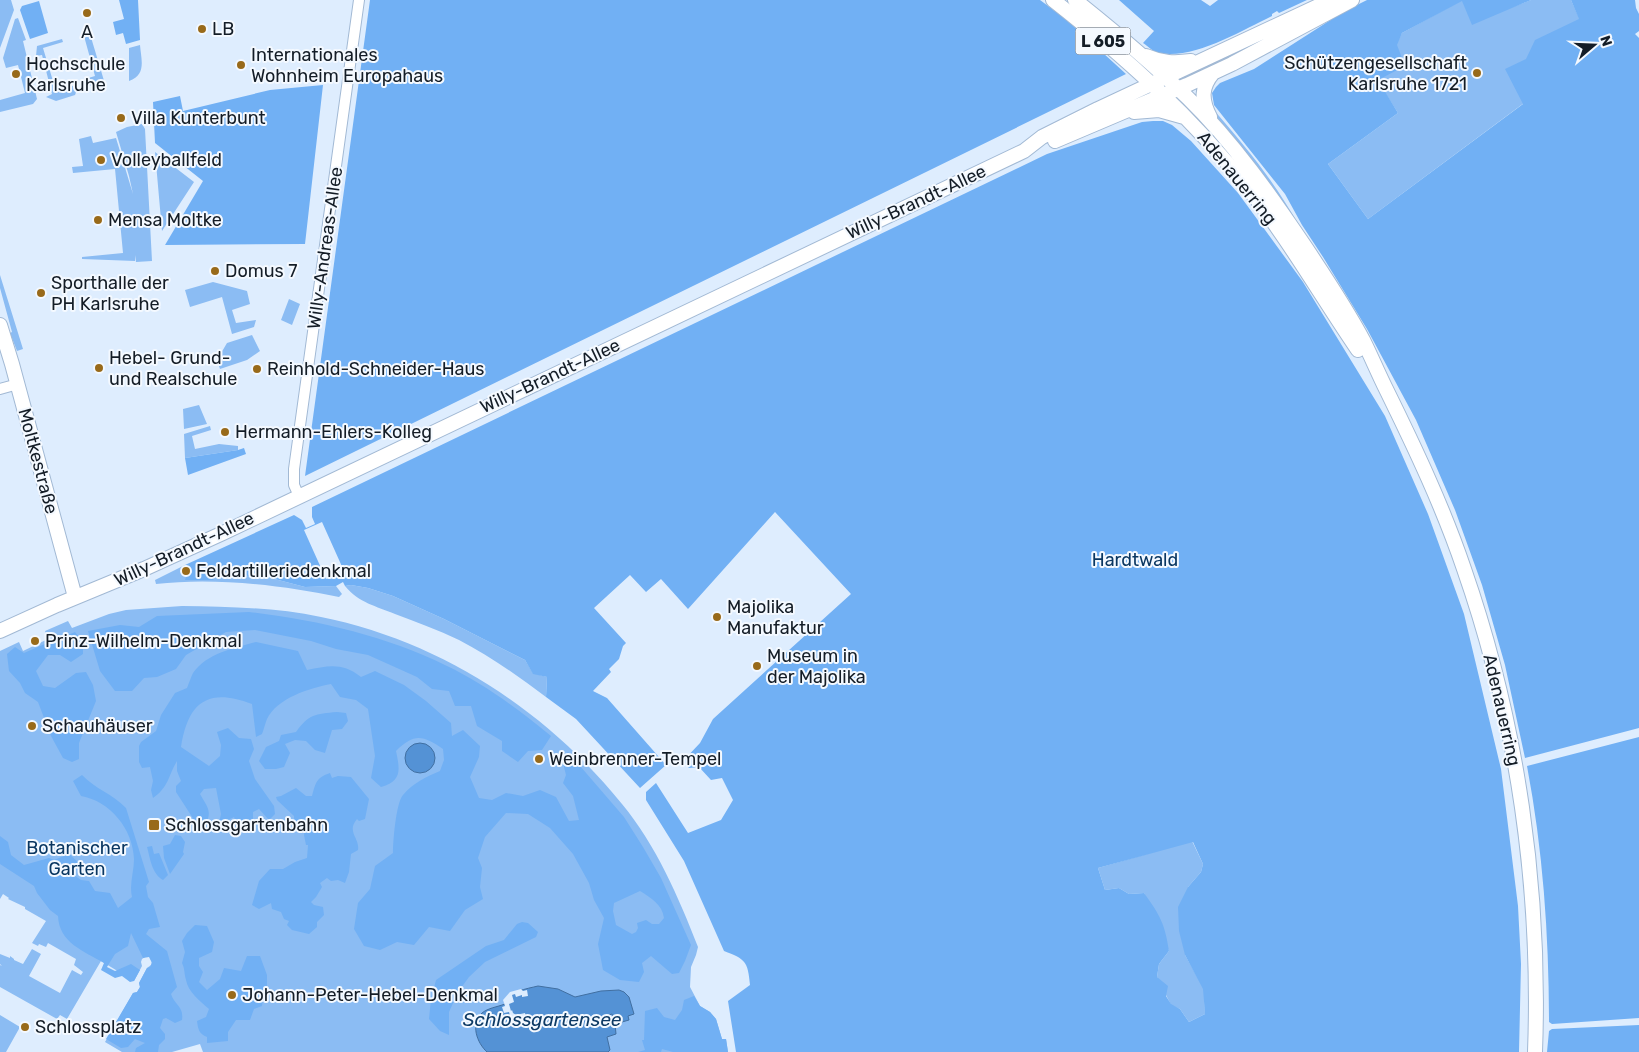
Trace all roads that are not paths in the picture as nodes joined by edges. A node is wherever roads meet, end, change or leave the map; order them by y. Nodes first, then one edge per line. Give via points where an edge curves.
1 (359, 0) edge
2 (1054, 0) edge
3 (1075, 0) edge
4 (1331, 0) edge
5 (1352, 0) edge
6 (1139, 53) junction
7 (1205, 59) junction
8 (1214, 72) junction
9 (1166, 77) junction
10 (1152, 84) junction
11 (1178, 88) junction
12 (1163, 94) junction
13 (1118, 114) junction
14 (1187, 118) junction
15 (1214, 127) junction
16 (1024, 151) junction
17 (0, 325) edge
18 (18, 384) junction
19 (1385, 387) junction
20 (0, 388) edge
21 (299, 496) junction
22 (75, 597) junction
23 (6, 629) edge
24 (0, 639) edge
25 (1535, 1052) edge

1 - 21 street, Willy-Andreas-Allee via 294,469 294,486
2 - 10 main road, Adenauerring / L 605
3 - 6 main road, Adenauerring / L 605
4 - 7 main road, Willy-Brandt-Allee
5 - 8 main road, Willy-Brandt-Allee
6 - 7 main road via 1170,63
6 - 9 main road, Adenauerring / L 605
7 - 9 main road, Willy-Brandt-Allee
8 - 11 main road, Willy-Brandt-Allee
8 - 15 main road via 1205,86 1203,98
9 - 10 main road, Willy-Brandt-Allee
9 - 11 main road, Adenauerring
10 - 12 main road, Adenauerring / L 605
10 - 16 main road, Willy-Brandt-Allee via 1042,138
11 - 12 main road, Willy-Brandt-Allee
11 - 15 main road, Adenauerring
12 - 13 main road, Willy-Brandt-Allee
12 - 14 main road, Adenauerring
13 - 14 main road via 1159,110
13 - 16 main road, Willy-Brandt-Allee
14 - 19 main road, Adenauerring via 1220,154 1277,227
15 - 19 main road, Adenauerring via 1279,209 1320,269 1363,340
16 - 21 main road, Willy-Brandt-Allee
17 - 18 main road, Moltkestraße
18 - 20 street
18 - 22 main road, Moltkestraße
19 - 25 main road, Adenauerring via 1422,463 1464,568 1486,637 1507,728 1520,798 1532,900
21 - 22 main road, Willy-Brandt-Allee via 144,569
22 - 23 main road, Willy-Brandt-Allee
23 - 24 main road, Willy-Brandt-Allee

